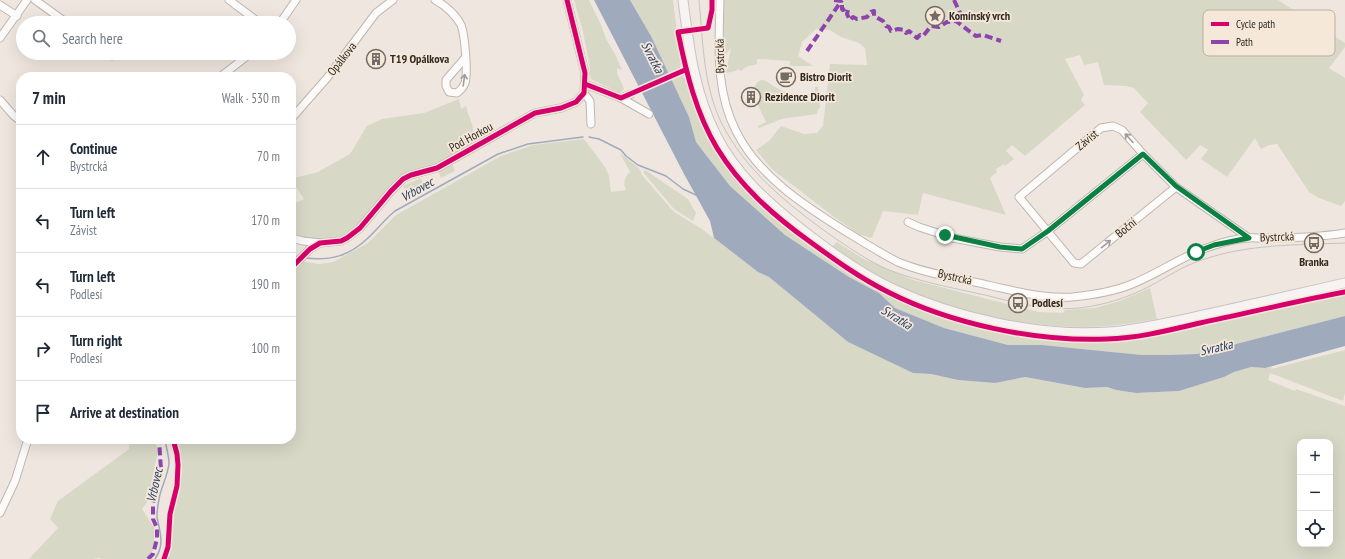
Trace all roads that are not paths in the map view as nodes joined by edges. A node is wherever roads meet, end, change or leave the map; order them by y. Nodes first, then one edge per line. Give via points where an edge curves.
1 (27, 0) edge
2 (35, 0) edge
3 (229, 0) edge
4 (296, 0) edge
5 (393, 0) edge
6 (435, 0) edge
7 (567, 0) edge
8 (683, 0) edge
9 (720, 0) edge
10 (0, 5) edge
11 (17, 16) joint
12 (57, 16) edge
13 (251, 16) edge
14 (285, 16) edge
15 (16, 17) edge
16 (0, 38) edge
17 (465, 58) junction
18 (242, 60) edge
19 (226, 72) edge
20 (585, 84) junction
21 (584, 93) junction
22 (631, 94) dead end
23 (621, 98) junction
24 (0, 100) edge
25 (296, 113) edge
26 (649, 114) dead end
27 (16, 117) edge
28 (591, 124) dead end
29 (1143, 154) junction
30 (1176, 186) junction
31 (908, 222) dead end
32 (1048, 231) junction
33 (1345, 233) edge
34 (1249, 238) junction
35 (296, 239) edge
36 (320, 243) junction
37 (301, 258) dead end
38 (1345, 283) edge
39 (26, 444) edge
40 (0, 513) edge

1 - 11 street
2 - 12 street
3 - 13 street
4 - 14 street
5 - 25 street, Opálkova via 376,13 322,84
6 - 17 street via 460,23 464,34
7 - 20 street via 585,73
8 - 38 main road via 695,82 716,137 732,162 750,184 782,214 853,266 891,288 976,319 1065,332 1108,332 1153,326
9 - 34 street, Bystrcká via 721,89 724,103 742,142 776,181 798,199 827,220 899,262 1027,294 1073,297 1131,285 1196,252 1214,245
10 - 11 street
15 - 16 street
17 -> 17 street via 446,80 448,92 457,93 463,88
18 - 19 street
20 - 21 street
20 - 23 street
21 - 28 street via 590,101
21 - 36 street, Pod Horkou via 576,102 562,108 535,113 437,168 403,179 360,228 341,241
22 - 23 street
23 - 26 street
24 - 27 street
29 - 30 street, Závist
29 - 32 street
29 -> 32 street, Závist via 1118,128 1101,128 1019,196
32 -> 30 street, Boční via 1074,263 1081,264
30 - 34 street, Závist
31 - 32 street via 953,238 1022,249
33 - 34 street, Bystrcká
35 - 36 street, Pod Horkou
36 - 37 street
39 - 40 street via 15,481

